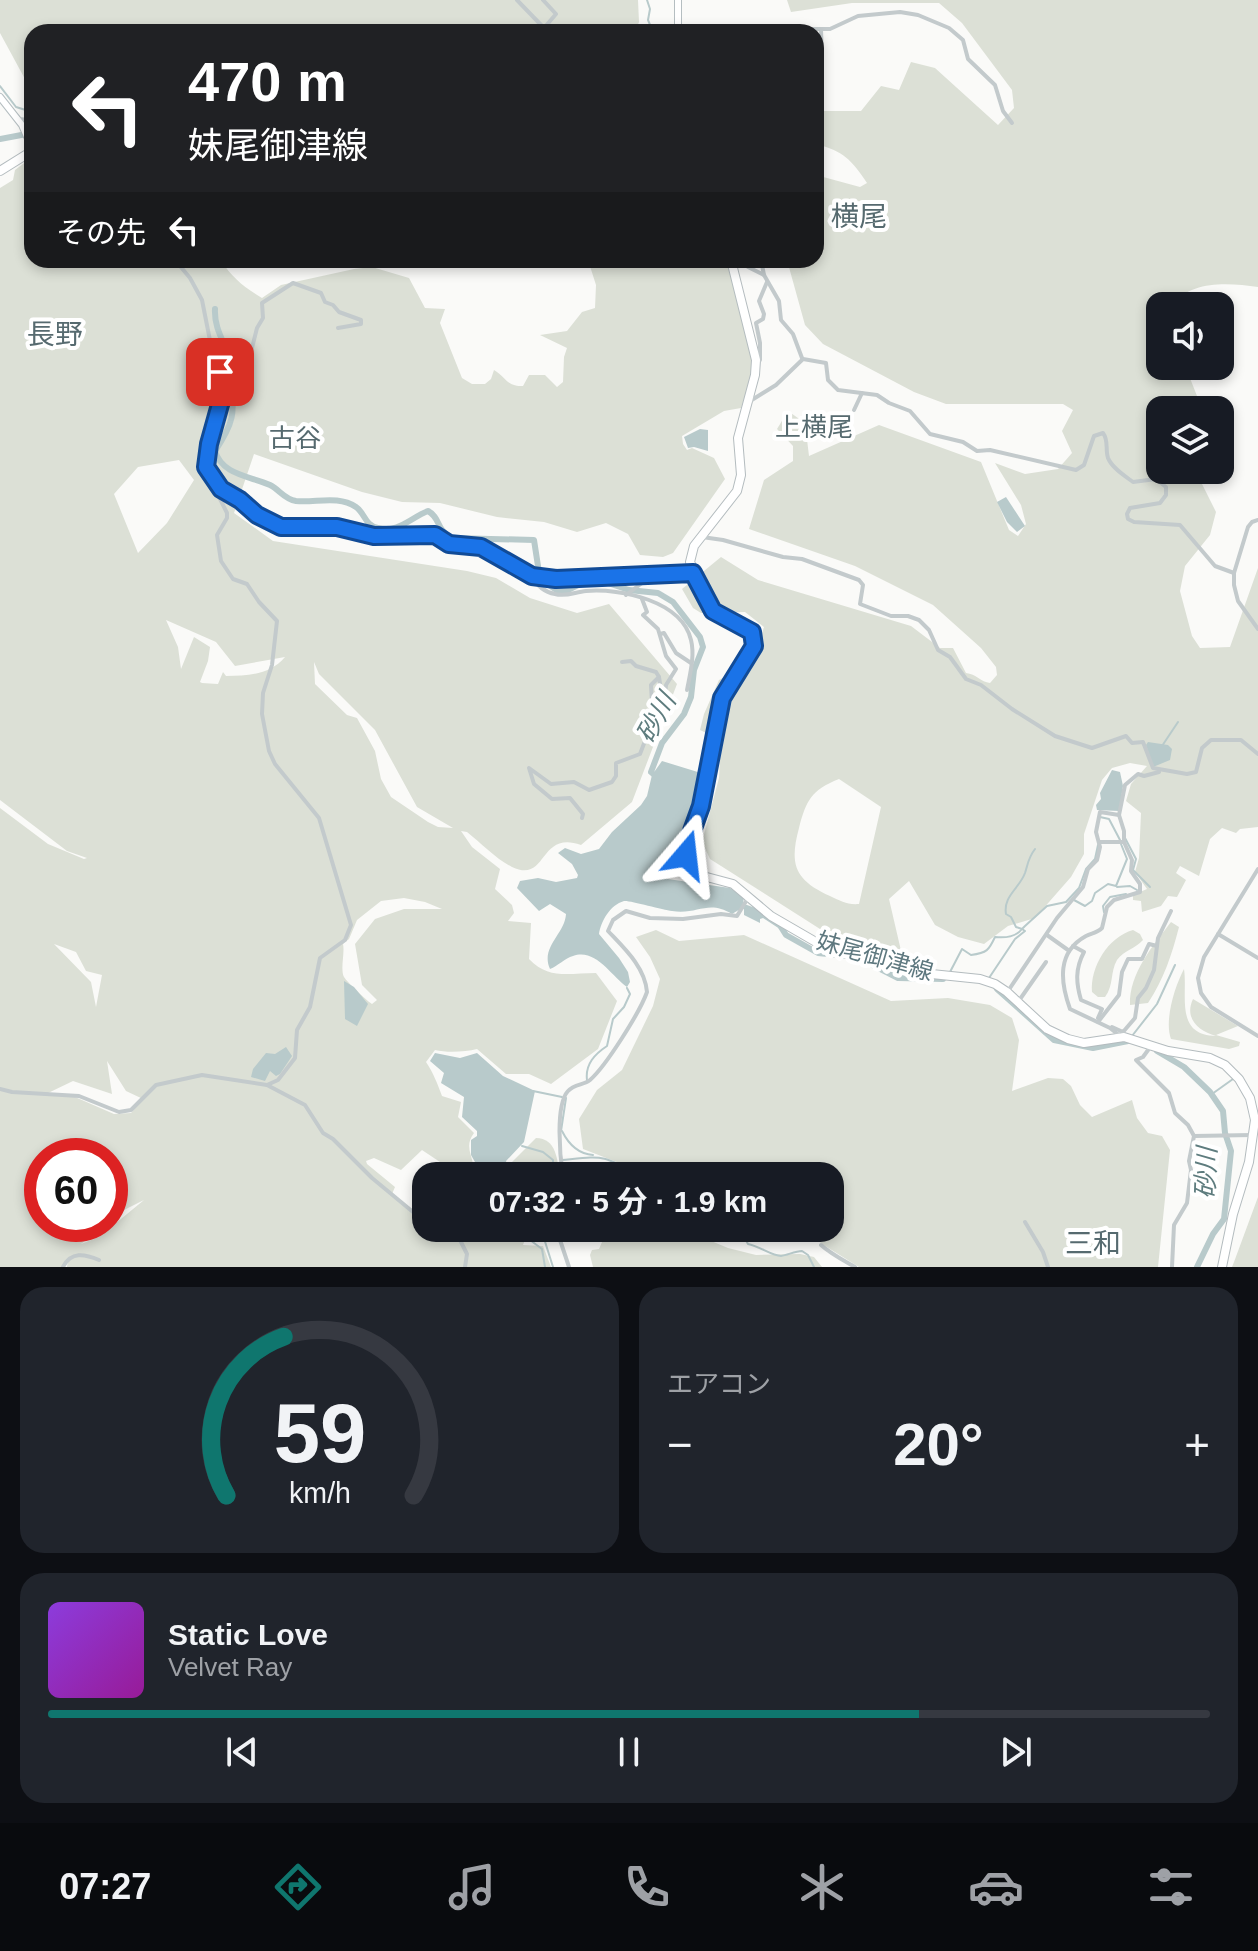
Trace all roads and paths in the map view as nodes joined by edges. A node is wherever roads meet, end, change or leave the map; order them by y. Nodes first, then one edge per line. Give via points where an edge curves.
1 (517, 0) edge
2 (543, 0) edge
3 (678, 0) edge
4 (540, 24) edge
5 (547, 24) edge
6 (678, 24) edge
7 (824, 29) edge
8 (0, 97) edge
9 (17, 119) junction
10 (24, 119) edge
11 (1012, 123) dead end
12 (24, 130) edge
13 (24, 155) edge
14 (0, 171) edge
15 (181, 268) edge
16 (733, 268) edge
17 (750, 268) edge
18 (763, 268) edge
19 (764, 275) junction
20 (767, 282) junction
21 (338, 328) dead end
22 (803, 359) junction
23 (215, 365) junction
24 (755, 375) junction
25 (862, 393) junction
26 (747, 403) junction
27 (854, 410) dead end
28 (206, 467) junction
29 (1258, 520) edge
30 (700, 537) junction
31 (693, 573) junction
32 (1234, 573) junction
33 (651, 576) junction
34 (537, 577) junction
35 (628, 594) junction
36 (642, 599) junction
37 (1258, 629) edge
38 (659, 634) junction
39 (622, 662) dead end
40 (691, 663) junction
41 (659, 677) junction
42 (687, 690) dead end
43 (1258, 754) edge
44 (1170, 772) junction
45 (1119, 815) junction
46 (582, 818) dead end
47 (1099, 842) junction
48 (1124, 842) junction
49 (1258, 869) edge
50 (748, 900) junction
51 (1171, 911) dead end
52 (1047, 934) junction
53 (1218, 934) junction
54 (1157, 946) junction
55 (1071, 948) junction
56 (1258, 958) edge
57 (1046, 962) dead end
58 (1007, 992) junction
59 (1018, 1002) junction
60 (1097, 1022) junction
61 (1110, 1028) junction
62 (1120, 1036) junction
63 (1258, 1036) edge
64 (1150, 1048) junction
65 (267, 1085) junction
66 (0, 1089) edge
67 (1257, 1120) edge
68 (1254, 1135) junction
69 (1194, 1136) junction
70 (561, 1162) edge
71 (412, 1211) edge
72 (1025, 1222) dead end
73 (462, 1242) edge
74 (561, 1242) edge
75 (821, 1245) dead end
76 (99, 1260) dead end
77 (63, 1267) edge
78 (465, 1267) edge
79 (569, 1267) edge
80 (855, 1267) edge
81 (1048, 1267) edge
82 (1172, 1267) edge
83 (1222, 1267) edge

1 - 4 street
2 - 5 street via 556,14
3 - 6 main road
7 - 11 street via 858,16 900,12 949,28 963,40 968,59 995,85
8 - 9 main road
9 - 10 street
9 - 12 main road
13 - 14 main road
15 - 23 street via 199,293
16 - 24 main road via 754,350
17 - 19 street
18 - 19 street
19 - 20 street
20 - 22 street
20 - 24 street via 759,301 763,319 756,323 760,343
21 - 23 street via 361,320 339,312 321,293 293,283 262,303 263,318 242,388 233,395
22 - 25 street via 824,360 828,380 838,390
22 - 26 street
23 - 28 street via 221,401
24 - 26 main road
25 - 27 street
25 - 32 street via 905,408 935,436 977,451 1076,470 1084,465 1094,436 1103,433 1112,465 1133,482 1156,479 1166,487 1160,503 1130,508 1128,519 1180,525 1215,566
26 - 30 main road via 738,438 740,483
28 - 34 street via 221,489 281,527 337,527 374,536 435,535 449,544 481,547
28 - 65 street via 227,513 217,535 221,561 277,621 263,693 269,751 319,818 351,925 345,940 320,958 310,1007 297,1030 293,1063
29 - 32 street via 1248,527
30 - 31 main road via 690,555
30 - 44 street via 802,559 859,580 860,604 919,620 966,679 987,688 1028,720 1085,747 1100,747 1124,736 1132,743 1143,742 1152,768
31 - 33 street
31 - 50 main road, 妹尾御津線 via 713,611 749,628 755,641 722,698 686,855 696,873 733,884
32 - 37 street via 1238,601
33 - 34 street
33 - 35 street
34 - 35 street via 540,588 557,595
35 - 36 street
36 - 38 street via 647,612 643,615
36 - 40 street via 665,606 683,624 691,640
38 - 40 street via 664,633 676,653
38 - 41 street via 676,669 664,697
39 - 41 street via 631,661
40 - 42 street
41 - 46 street via 650,689 653,720 641,752 616,763 612,782 589,790 574,782 551,784 529,768 536,787 552,799 570,798
43 - 44 street via 1241,740 1211,740 1202,748 1196,772
44 - 45 street via 1139,775 1125,785
45 - 47 street via 1100,812
45 - 48 street
47 - 48 street
47 - 52 street via 1097,860 1083,887
48 - 55 street via 1140,891 1114,900 1099,932
49 - 53 street
50 - 58 main road, 妹尾御津線 via 821,945 862,951 922,973 987,981
50 - 70 street via 737,916 650,918 626,911 613,920 608,931 635,961 647,992 607,1062 565,1097
51 - 54 street
52 - 55 street
52 - 58 street
53 - 56 street
53 - 63 street via 1199,967 1201,993 1211,1007
54 - 60 street via 1149,944 1142,959 1128,959 1119,995
54 - 61 street via 1154,970 1138,998 1135,1018 1123,1032
55 - 60 street via 1062,976 1070,1009
55 - 60 street via 1084,952 1077,987 1081,1000 1102,1009
57 - 59 street
58 - 59 main road, 妹尾御津線
59 - 62 main road, 妹尾御津線 via 1047,1029 1068,1039 1084,1043
60 - 61 street
61 - 62 street
62 - 64 main road, 妹尾御津線
64 - 67 main road, 妹尾御津線 via 1225,1065 1239,1079
64 - 69 street via 1136,1060 1169,1093 1175,1113
65 - 66 street via 202,1075 156,1085 131,1110 119,1112 79,1096
65 - 71 street via 305,1105 323,1133
67 - 68 main road, 妹尾御津線
68 - 69 street
68 - 83 main road, 妹尾御津線
69 - 82 street via 1187,1203 1174,1225
72 - 81 street
73 - 78 street
74 - 79 street
75 - 80 street
76 - 77 street via 78,1254

